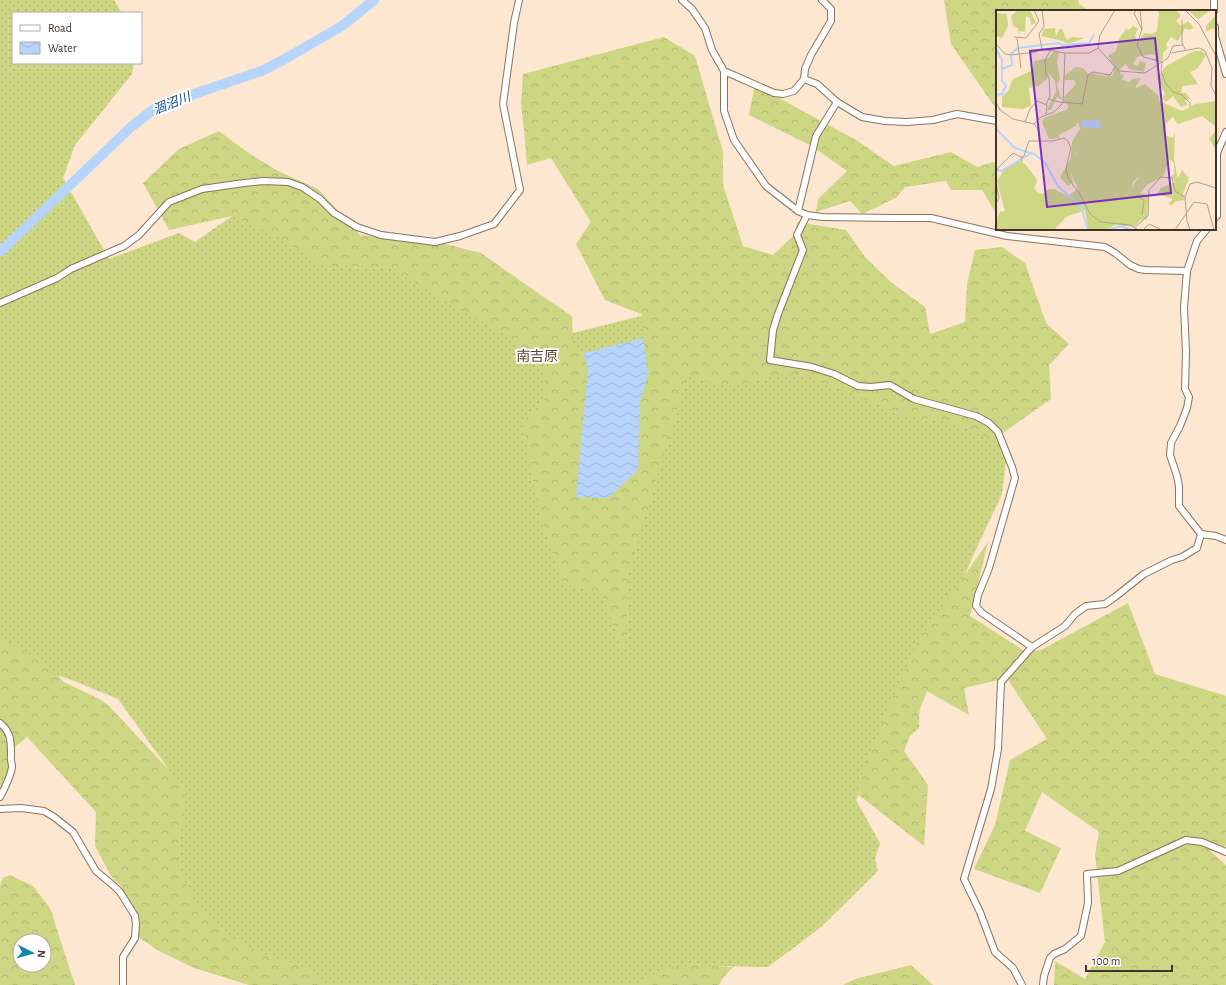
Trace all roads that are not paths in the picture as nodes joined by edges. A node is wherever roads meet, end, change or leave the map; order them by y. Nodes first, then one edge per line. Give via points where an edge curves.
1 (519, 0) edge
2 (682, 0) edge
3 (822, 0) edge
4 (1216, 39) edge
5 (724, 71) junction
6 (1226, 74) edge
7 (804, 79) junction
8 (837, 102) junction
9 (996, 121) edge
10 (1226, 132) edge
11 (1216, 153) edge
12 (798, 211) junction
13 (807, 215) junction
14 (1216, 217) edge
15 (1206, 230) edge
16 (1187, 271) junction
17 (0, 303) edge
18 (1201, 534) junction
19 (1226, 540) edge
20 (1032, 647) junction
21 (0, 723) edge
22 (0, 797) edge
23 (0, 809) edge
24 (1226, 852) edge
25 (123, 985) edge
26 (1022, 985) edge
27 (1043, 985) edge

1 - 17 street via 503,104 520,190 494,224 435,242 381,235 357,227 334,213 320,199 302,187 288,182 244,183 202,189 169,202 139,236 124,246
2 - 5 street via 692,9 705,28 712,50
3 - 7 street via 831,9 830,21 811,55
4 - 6 street
5 - 7 street via 783,94 794,91
5 - 12 street via 724,111 734,140 766,186
7 - 8 street via 817,84
8 - 9 street via 862,117 886,121 933,120 957,114
8 - 12 street via 816,136
10 - 11 street
11 - 14 street
12 - 13 street
13 - 16 street via 931,218 1012,237 1104,247 1130,265 1145,270
13 - 20 street via 797,235 802,250 773,330 770,360 812,367 858,386 890,385 914,399 976,416 990,423 998,432 1015,478 976,606
15 - 16 street via 1197,241
16 - 18 street via 1184,307 1185,389 1189,397 1170,455 1179,486 1179,506
18 - 19 street
18 - 20 street via 1197,548 1144,574 1105,604 1086,606 1065,626
20 - 26 street via 1001,682 998,749 991,789 964,879 995,952 1013,968
21 - 22 street via 9,734 12,768
23 - 25 street via 44,811 54,817 73,832 96,871 120,892 135,916 136,924 135,938 124,957
24 - 27 street via 1202,842 1186,840 1118,871 1088,874 1088,903 1081,936 1050,958

